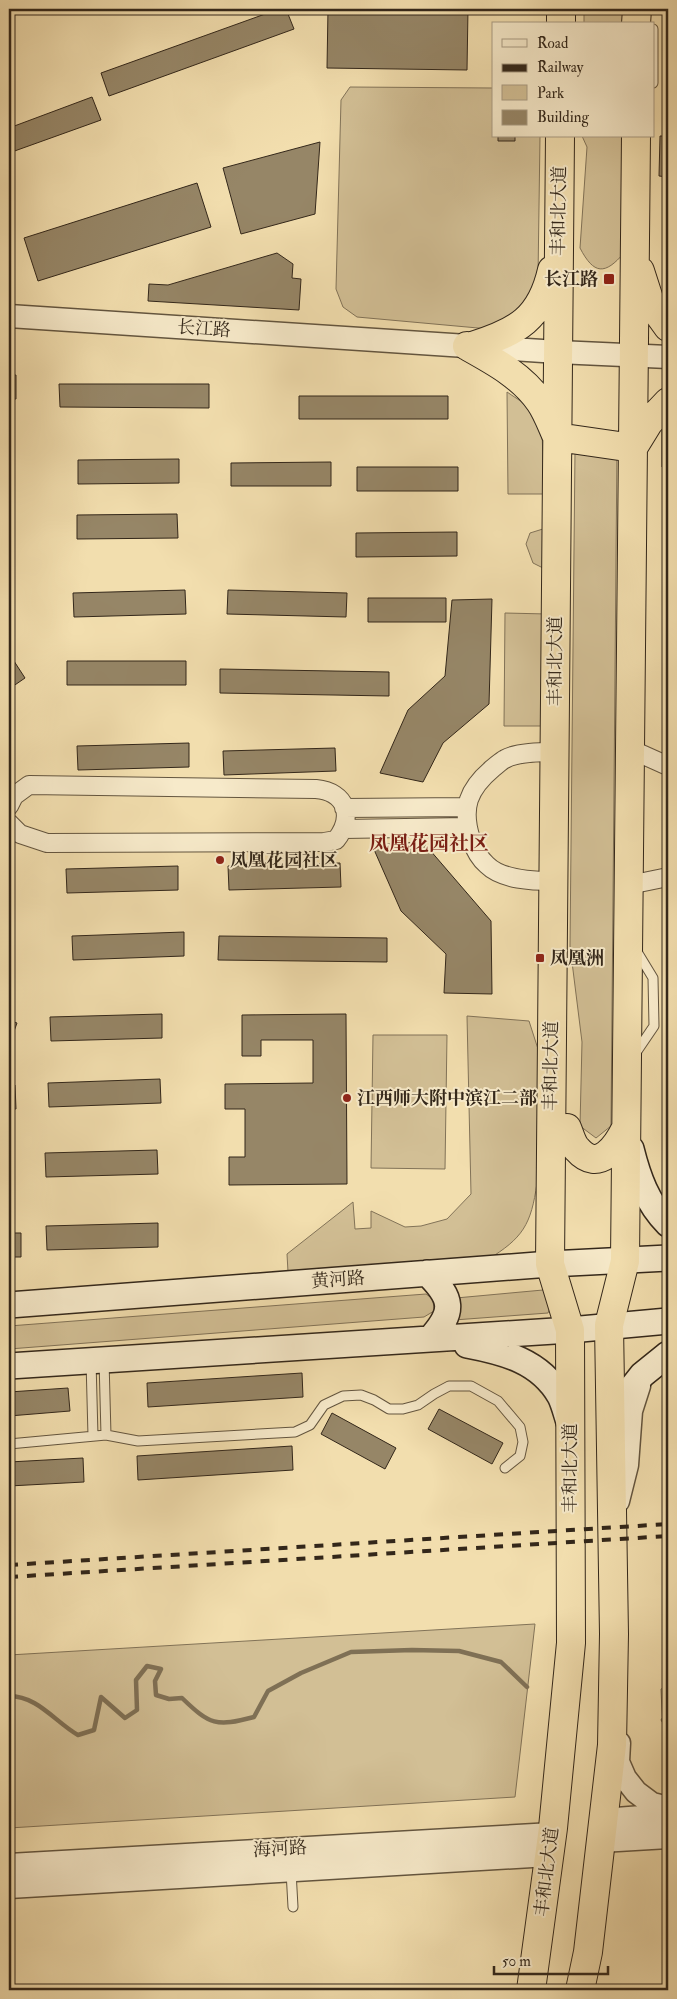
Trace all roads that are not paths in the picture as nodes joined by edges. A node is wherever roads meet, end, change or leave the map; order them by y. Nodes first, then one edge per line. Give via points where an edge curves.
1 (561, 9) edge
2 (561, 22) edge
3 (560, 138) edge
4 (562, 138) edge
5 (636, 138) edge
6 (559, 244) junction
7 (635, 255) junction
8 (9, 316) edge
9 (668, 327) edge
10 (470, 346) junction
11 (567, 352) junction
12 (634, 355) junction
13 (668, 357) edge
14 (668, 402) edge
15 (557, 437) junction
16 (633, 448) junction
17 (630, 749) junction
18 (554, 752) junction
19 (668, 766) edge
20 (9, 806) edge
21 (466, 807) junction
22 (344, 808) junction
23 (9, 823) edge
24 (467, 827) junction
25 (344, 829) junction
26 (668, 877) edge
27 (553, 880) junction
28 (629, 886) junction
29 (552, 945) junction
30 (567, 1128) junction
31 (626, 1128) junction
32 (668, 1224) edge
33 (668, 1258) edge
34 (625, 1261) junction
35 (557, 1264) junction
36 (427, 1274) junction
37 (9, 1305) edge
38 (668, 1321) edge
39 (609, 1325) junction
40 (570, 1330) junction
41 (430, 1339) junction
42 (668, 1354) edge
43 (98, 1361) junction
44 (9, 1366) edge
45 (642, 1375) junction
46 (570, 1425) junction
47 (611, 1429) junction
48 (106, 1435) junction
49 (93, 1436) junction
50 (9, 1444) edge
51 (505, 1468) dead end
52 (668, 1808) edge
53 (668, 1815) edge
54 (602, 1830) junction
55 (668, 1837) edge
56 (551, 1844) junction
57 (291, 1859) junction
58 (9, 1865) edge
59 (9, 1887) edge
60 (293, 1907) dead end
61 (585, 1985) edge
62 (532, 1990) edge

1 - 2 highway
3 - 6 highway, 丰和北大道
4 - 11 highway via 577,156
5 - 7 highway
6 - 10 highway via 548,288 533,314 516,329
6 - 11 highway, 丰和北大道
7 - 9 highway via 650,302
7 - 12 highway
8 - 10 street, 长江路
10 - 11 street, 长江路
10 - 15 highway via 522,381 541,403
11 - 12 street, 长江路
11 - 15 highway, 丰和北大道
12 - 13 street, 长江路
12 - 16 highway
14 - 16 highway via 649,422
15 - 16 highway
15 - 18 highway, 丰和北大道
16 - 17 highway
17 - 19 street
17 - 28 highway
18 - 21 street via 533,752 506,758 473,789
18 - 27 highway, 丰和北大道
20 - 22 street via 14,796 29,785 316,788 329,790 340,799
21 - 22 street
21 - 24 street
22 - 25 street
23 - 25 street via 20,834 47,843 324,842 336,840
24 - 25 street
24 - 27 street via 472,844 487,866 515,878
26 - 28 street
27 - 29 highway, 丰和北大道
28 - 31 highway
29 - 30 highway via 568,1042
29 - 35 highway, 丰和北大道
30 - 31 highway via 576,1148 586,1157 599,1158 617,1146
30 - 35 highway
31 - 32 main road via 638,1178
31 - 34 highway
33 - 34 main road, 黄河路
34 - 35 main road, 黄河路
34 - 39 highway
35 - 36 main road, 黄河路
35 - 40 highway, 丰和北大道
36 - 37 main road, 黄河路
36 - 41 main road via 442,1288 448,1313 443,1325
38 - 39 main road
39 - 40 main road
39 - 47 highway
40 - 41 main road
40 - 46 highway, 丰和北大道
41 - 43 main road
41 - 46 main road via 499,1351 534,1366 550,1380
42 - 45 main road
43 - 44 main road
43 - 48 lane
43 - 49 lane
45 - 47 main road via 623,1399
45 - 52 street via 631,1411 627,1465 616,1508 623,1679 618,1762 636,1792 652,1804
46 - 56 highway, 丰和北大道 via 571,1643
47 - 54 highway via 612,1745
48 - 49 lane
48 - 51 lane via 138,1441 295,1432 310,1426 324,1405 343,1396 361,1395 390,1409 403,1409 418,1405 449,1386 471,1386 498,1402 520,1428 523,1442 520,1456
49 - 50 lane
53 - 54 street
54 - 55 street
54 - 61 highway
56 - 57 street, 海河路
56 - 62 highway, 丰和北大道
57 - 58 street, 海河路
57 - 59 street, 海河路
57 - 60 lane

